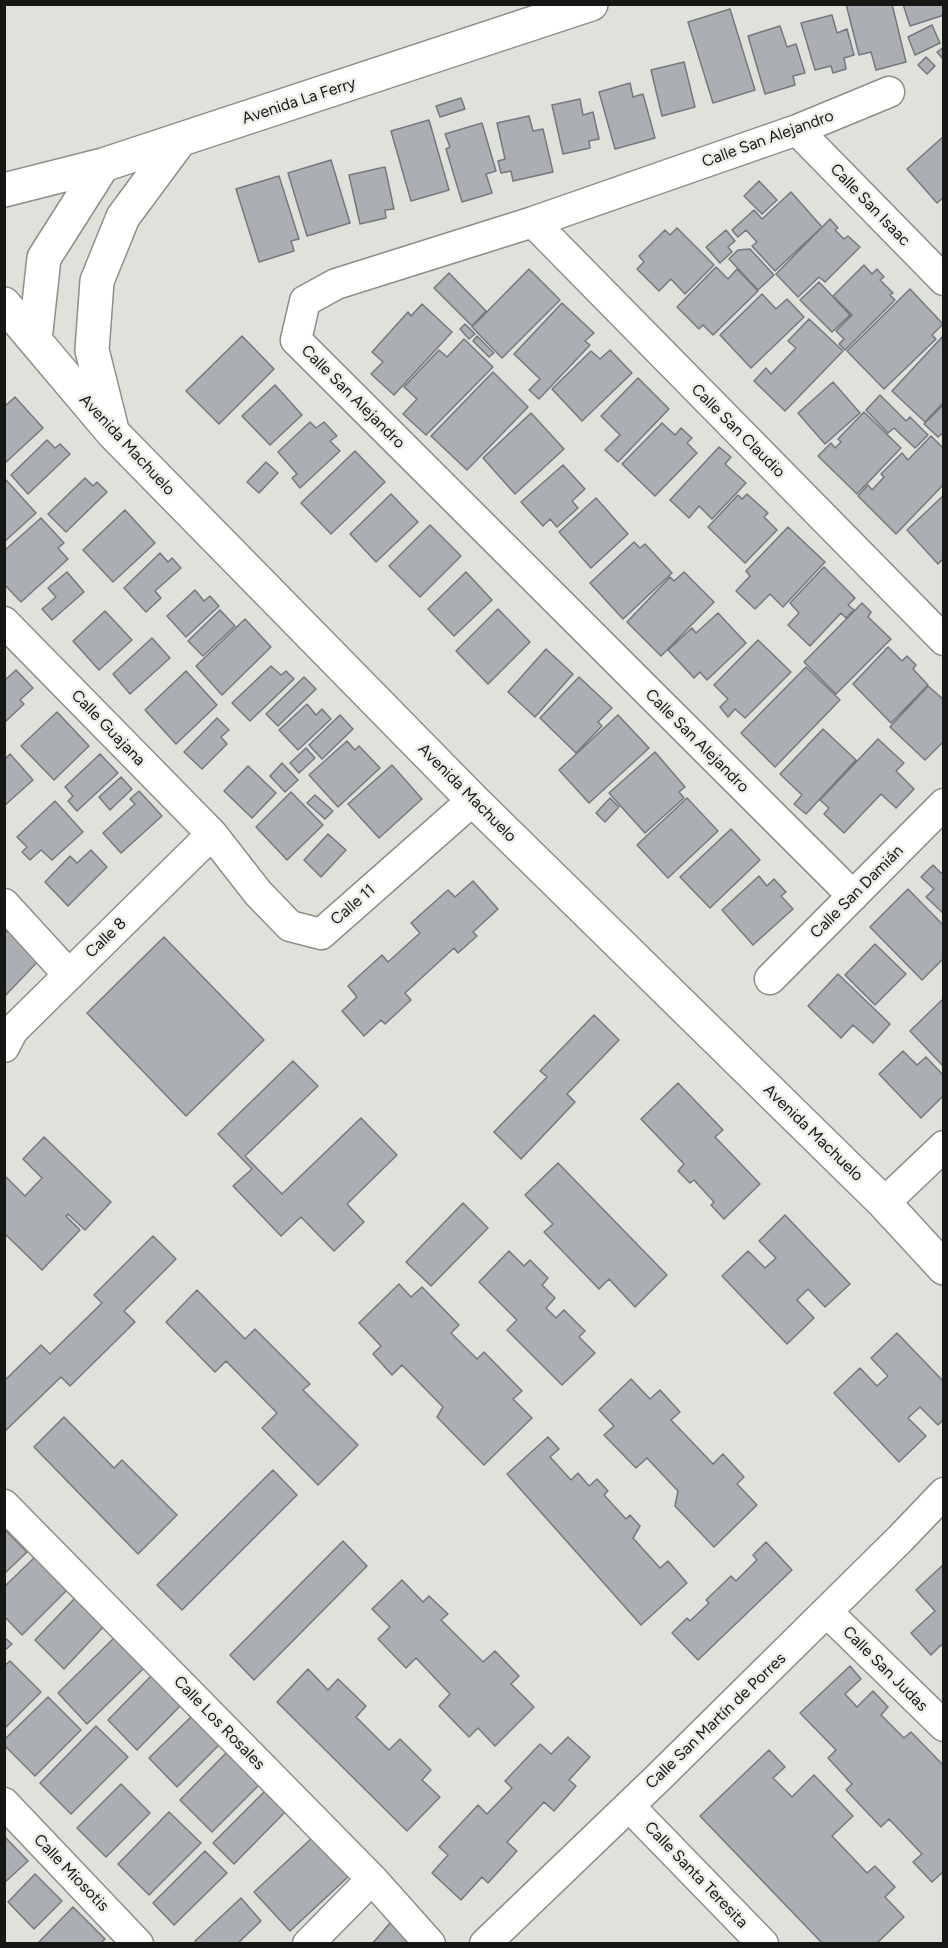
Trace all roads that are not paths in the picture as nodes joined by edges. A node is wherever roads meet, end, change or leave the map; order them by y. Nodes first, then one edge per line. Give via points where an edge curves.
1 (591, 4) edge
2 (889, 92) dead end
3 (797, 130) junction
4 (180, 140) junction
5 (103, 165) junction
6 (4, 190) edge
7 (533, 222) junction
8 (944, 280) edge
9 (4, 304) edge
10 (35, 340) junction
11 (113, 434) junction
12 (4, 622) edge
13 (944, 640) edge
14 (473, 800) junction
15 (944, 804) edge
16 (212, 834) junction
17 (853, 896) junction
18 (4, 904) edge
19 (69, 975) junction
20 (770, 979) dead end
21 (4, 1047) edge
22 (944, 1146) edge
23 (884, 1203) junction
24 (944, 1268) edge
25 (944, 1493) edge
26 (4, 1505) edge
27 (827, 1612) junction
28 (944, 1726) edge
29 (4, 1803) edge
30 (629, 1806) junction
31 (372, 1879) junction
32 (138, 1944) edge
33 (308, 1944) edge
34 (430, 1944) edge
35 (485, 1944) edge
36 (763, 1944) edge

1 - 4 street, Avenida La Ferry
2 - 3 street, Calle San Alejandro
3 - 7 street, Calle San Alejandro
3 - 8 street, Calle San Isaac
4 - 5 street, Avenida La Ferry
4 - 11 street via 123,217 97,281 92,350
5 - 6 street, Avenida La Ferry
5 - 10 street via 44,258
7 - 13 street, Calle San Claudio
7 - 17 street, Calle San Alejandro via 336,284 305,301 296,340
9 - 10 street, Avenida Machuelo
10 - 11 street, Avenida Machuelo
11 - 14 street, Avenida Machuelo
12 - 16 street, Calle Guajana
14 - 16 street, Calle 11 via 321,934 290,926 258,893
14 - 23 street, Avenida Machuelo
15 - 17 street, Calle San Damián
16 - 19 street, Calle 8
17 - 20 street, Calle San Damián
18 - 19 street
19 - 21 street, Calle 8 via 14,1030
22 - 23 street
23 - 24 street, Avenida Machuelo
25 - 27 street, Calle San Martín de Porres
26 - 31 street, Calle Los Rosales
27 - 28 street, Calle San Judas
27 - 30 street, Calle San Martín de Porres
29 - 32 street, Calle Miosotis
30 - 35 street, Calle San Martín de Porres
30 - 36 street, Calle Santa Teresita
31 - 33 street
31 - 34 street, Calle Los Rosales

